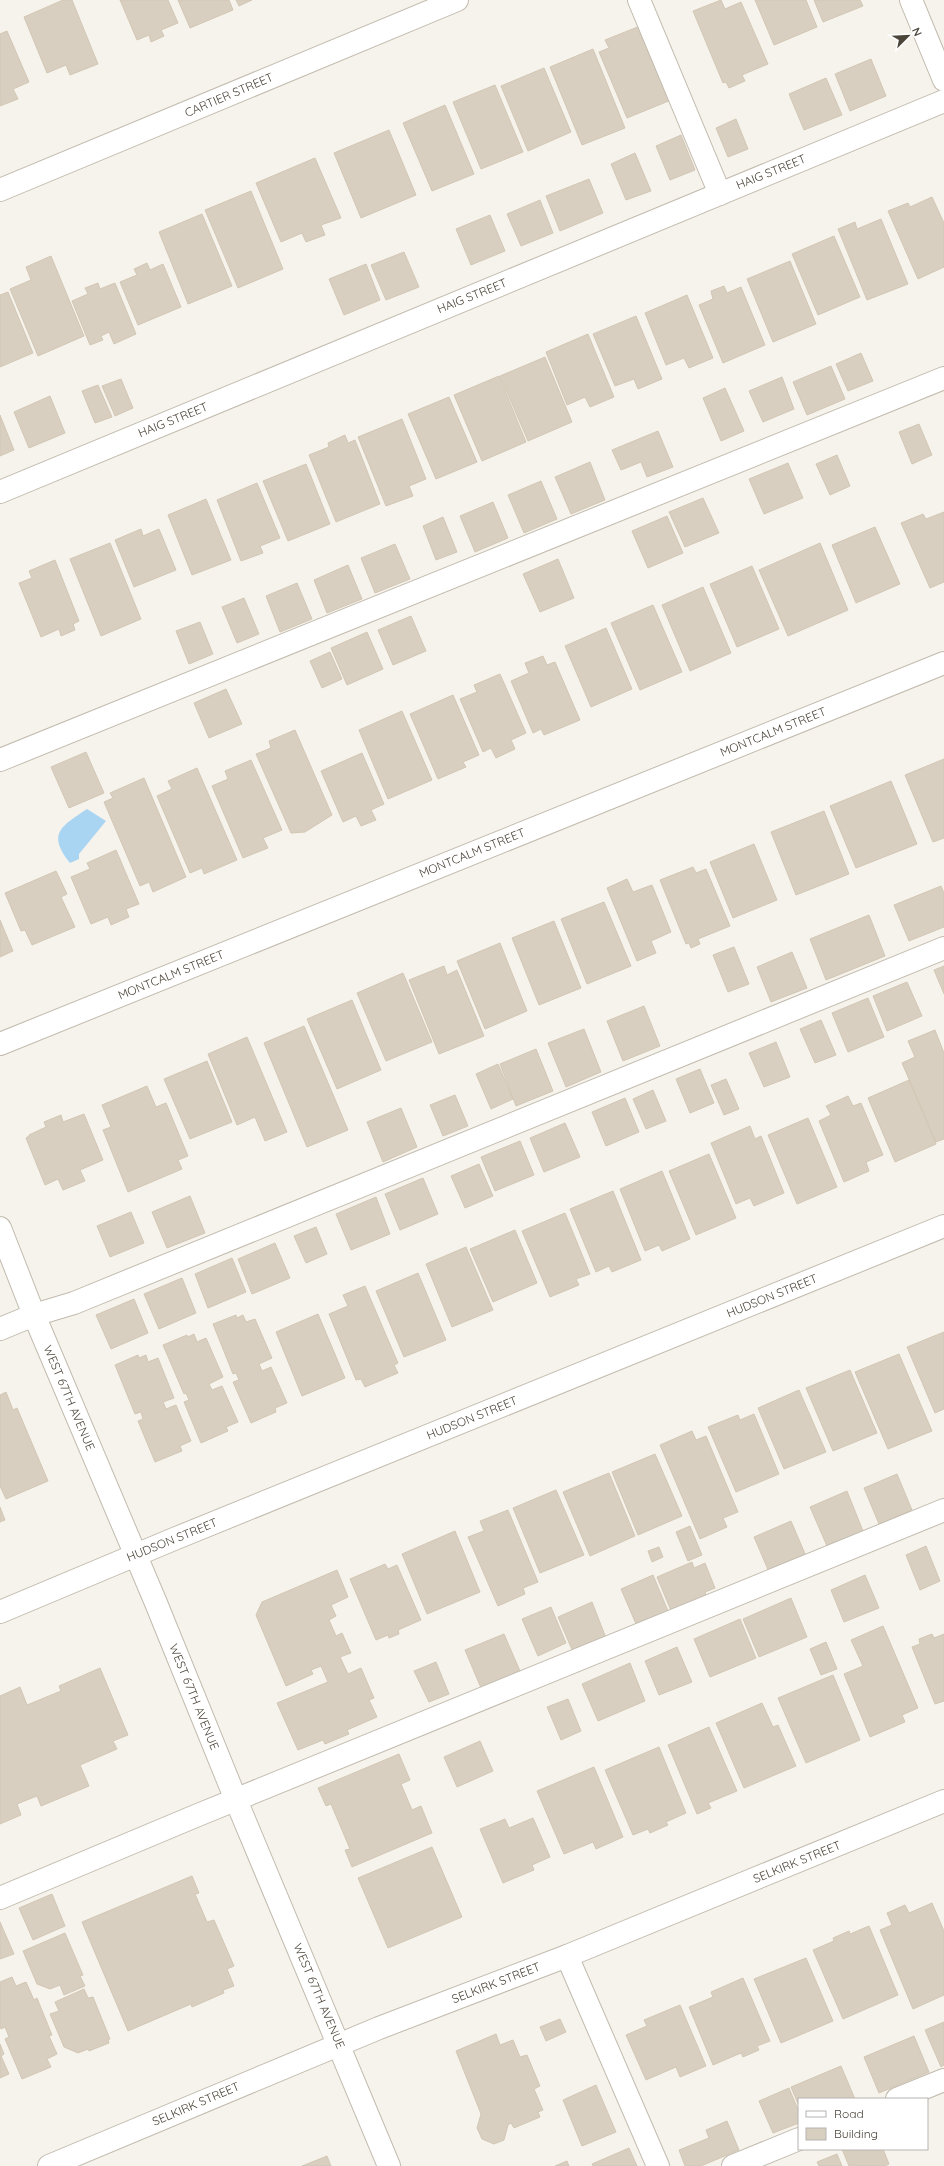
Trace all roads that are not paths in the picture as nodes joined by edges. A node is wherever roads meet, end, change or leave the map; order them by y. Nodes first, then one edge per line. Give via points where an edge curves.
1 (457, 0) edge
2 (639, 0) edge
3 (911, 0) edge
4 (944, 80) edge
5 (944, 101) edge
6 (0, 190) edge
7 (720, 194) junction
8 (944, 378) edge
9 (0, 492) edge
10 (944, 663) edge
11 (0, 760) edge
12 (944, 948) edge
13 (0, 1044) edge
14 (944, 1226) edge
15 (0, 1228) edge
16 (34, 1315) junction
17 (0, 1329) edge
18 (944, 1510) edge
19 (136, 1555) junction
20 (0, 1612) edge
21 (236, 1800) junction
22 (944, 1801) edge
23 (0, 1898) edge
24 (567, 1956) junction
25 (339, 2045) junction
26 (944, 2080) edge
27 (899, 2098) edge
28 (798, 2139) edge
29 (49, 2166) edge
30 (389, 2166) edge
31 (658, 2166) edge
32 (733, 2166) edge

1 - 6 street, CARTIER STREET
2 - 7 street
3 - 4 street
5 - 7 street, HAIG STREET
7 - 9 street, HAIG STREET
8 - 11 street
10 - 13 street, MONTCALM STREET
12 - 16 street via 74,1303
14 - 19 street, HUDSON STREET
15 - 16 street, WEST 67TH AVENUE
16 - 17 street
16 - 19 street, WEST 67TH AVENUE
18 - 21 street
19 - 20 street, HUDSON STREET
19 - 21 street, WEST 67TH AVENUE
21 - 23 street
21 - 25 street, WEST 67TH AVENUE
22 - 24 street, SELKIRK STREET
24 - 25 street, SELKIRK STREET
24 - 31 street
25 - 29 street, SELKIRK STREET
25 - 30 street, WEST 67TH AVENUE
26 - 27 street
28 - 32 street

